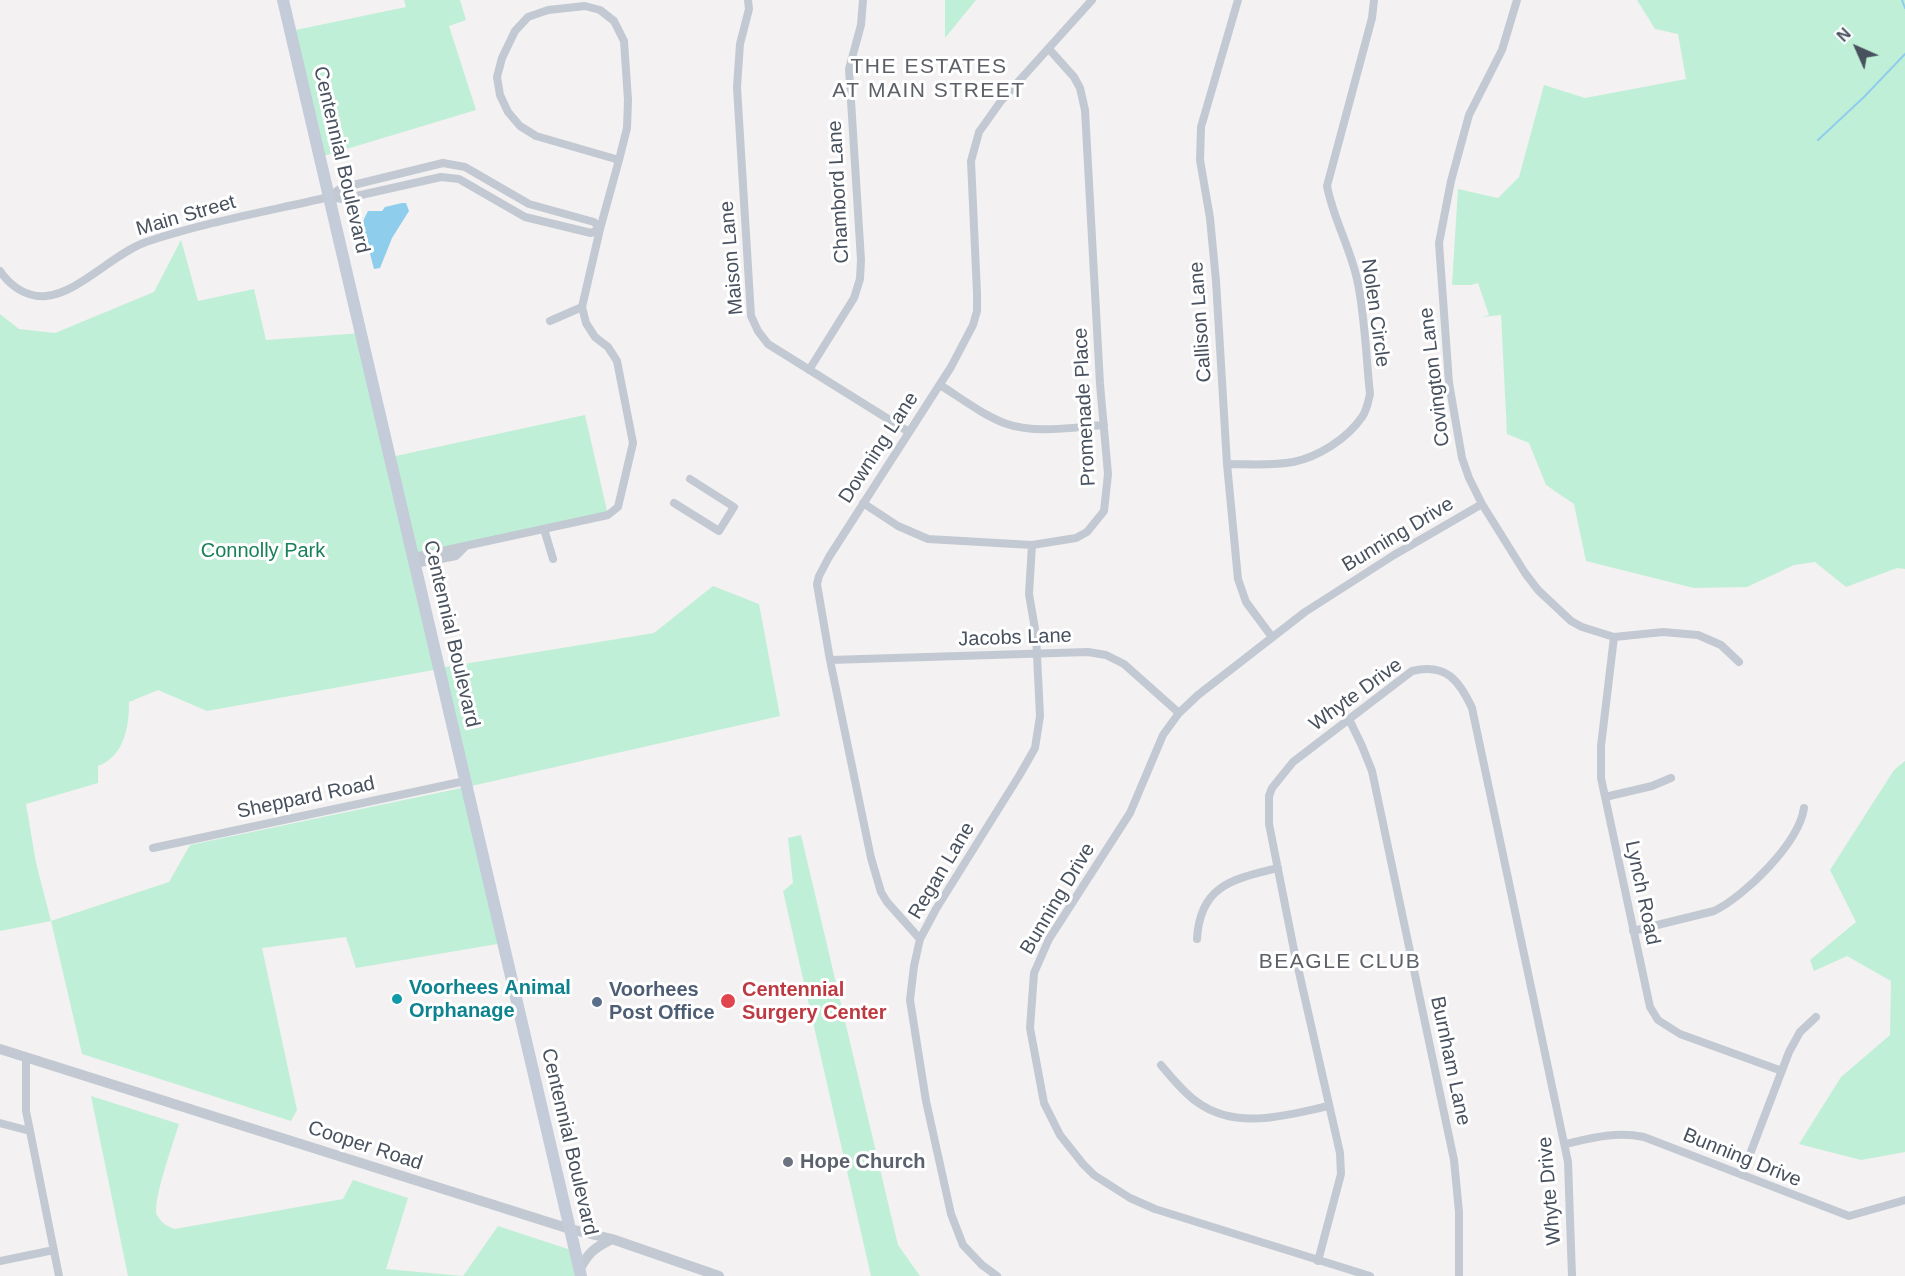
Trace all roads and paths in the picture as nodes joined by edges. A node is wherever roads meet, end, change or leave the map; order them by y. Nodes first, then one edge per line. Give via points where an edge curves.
1 (283, 0) edge
2 (748, 0) edge
3 (864, 0) edge
4 (1092, 0) edge
5 (1238, 0) edge
6 (1374, 0) edge
7 (1517, 0) edge
8 (1049, 49) junction
9 (619, 160) junction
10 (329, 197) junction
11 (600, 229) junction
12 (0, 271) edge
13 (582, 307) junction
14 (550, 321) dead end
15 (809, 370) junction
16 (940, 385) junction
17 (1104, 425) junction
18 (909, 432) junction
19 (1227, 464) junction
20 (690, 479) dead end
21 (675, 503) dead end
22 (863, 503) junction
23 (1482, 504) junction
24 (544, 529) junction
25 (1032, 544) junction
26 (553, 559) dead end
27 (414, 561) junction
28 (1272, 637) junction
29 (1614, 637) junction
30 (1037, 653) junction
31 (830, 660) junction
32 (1739, 662) dead end
33 (1179, 713) junction
34 (1349, 719) junction
35 (1671, 778) dead end
36 (465, 781) junction
37 (1605, 797) junction
38 (1804, 808) dead end
39 (153, 848) dead end
40 (1278, 868) junction
41 (1633, 931) junction
42 (921, 939) junction
43 (1197, 939) dead end
44 (1816, 1017) dead end
45 (0, 1049) edge
46 (26, 1057) junction
47 (1161, 1065) dead end
48 (1782, 1071) junction
49 (1329, 1106) junction
50 (0, 1123) edge
51 (30, 1131) junction
52 (1565, 1144) junction
53 (1742, 1175) junction
54 (1905, 1200) edge
55 (570, 1229) junction
56 (612, 1239) junction
57 (54, 1250) junction
58 (0, 1261) edge
59 (1318, 1261) junction
60 (580, 1273) edge
61 (59, 1276) edge
62 (719, 1276) edge
63 (997, 1276) edge
64 (1370, 1276) edge
65 (1460, 1276) edge
66 (1572, 1276) edge

1 - 10 main road, Centennial Boulevard
2 - 15 street, Maison Lane via 736,87 751,315 768,344
3 - 15 street, Chambord Lane via 849,69 860,279 854,298
4 - 8 street, Downing Lane
5 - 19 street, Callison Lane via 1201,126 1200,146 1216,281
6 - 19 street, Nolen Circle via 1327,186 1358,281 1370,394 1367,406 1344,437 1307,458 1280,464
7 - 23 street, Covington Lane via 1502,50 1469,115 1439,243 1449,383 1457,436
8 - 16 street, Downing Lane via 987,118 974,146 971,161 977,311
8 - 17 street, Promenade Place via 1074,77 1084,111
9 - 9 street via 627,128 628,100 624,41 614,21 600,10 585,6 548,10 528,17 515,31 497,77 508,112 536,136
9 - 11 street
10 - 11 street, Main Street via 343,199 441,177 459,179 525,217 591,233
10 - 11 street, Main Street via 341,188 443,163 465,167 529,204 594,222
10 - 12 street, Main Street via 145,242 66,290 46,296 27,293 7,282
10 - 27 main road, Centennial Boulevard
11 - 13 street
13 - 14 street
13 - 24 street via 595,337 617,361 633,443 618,507 608,515
15 - 18 street, Maison Lane
16 - 17 street via 1018,428
16 - 18 street, Downing Lane
17 - 25 street, Promenade Place via 1108,474 1104,511 1087,532 1076,538
18 - 22 street, Downing Lane
19 - 28 street, Callison Lane via 1238,579 1246,602
20 - 21 street via 734,507 719,531
22 - 25 street, Promenade Place via 898,526 928,539
22 - 31 street, Downing Lane via 817,584
23 - 28 street, Bunning Drive via 1394,555
23 - 29 street, Covington Lane via 1525,573 1552,605 1582,627
24 - 26 street
24 - 27 street via 467,546 456,556
25 - 30 street, Regan Lane via 1029,594
27 - 36 main road, Centennial Boulevard
28 - 33 street, Bunning Drive
29 - 32 street, Covington Lane via 1663,632 1698,635 1721,645
29 - 37 street, Lynch Road via 1601,746
30 - 31 street, Jacobs Lane
30 - 33 street, Jacobs Lane via 1106,655 1134,671
30 - 42 street, Regan Lane via 1040,716 1035,748
31 - 42 street, Downing Lane via 881,892
33 - 59 street, Bunning Drive via 1163,735 1130,813 1049,939 1034,974 1030,1028 1044,1103 1060,1135 1083,1164 1130,1198
34 - 40 street, Whyte Drive via 1293,762 1272,788 1268,816
34 - 52 street, Whyte Drive via 1412,671 1438,670 1462,687 1472,708
34 - 65 street, Burnham Lane via 1372,771 1444,1109 1457,1188
35 - 37 street
36 - 39 street, Sheppard Road
36 - 55 main road, Centennial Boulevard
37 - 41 street, Lynch Road
38 - 41 street via 1799,826 1775,858 1723,907
40 - 43 street via 1240,877 1216,892 1202,910
40 - 49 street, Whyte Drive
41 - 48 street, Lynch Road via 1650,1007 1658,1020 1680,1034
42 - 63 street, Regan Lane via 910,1000 926,1101 951,1214 963,1245
44 - 48 street via 1800,1032
45 - 46 street, Cooper Road
46 - 51 street via 25,1103
46 - 55 street, Cooper Road
47 - 49 street via 1195,1101 1227,1115 1259,1119
48 - 53 street
49 - 59 street, Whyte Drive via 1341,1174
50 - 51 street
51 - 57 street
52 - 53 street, Bunning Drive via 1610,1134 1630,1134
52 - 66 street, Whyte Drive
53 - 54 street, Bunning Drive via 1849,1216
55 - 56 street, Cooper Road
55 - 60 main road, Centennial Boulevard
56 - 60 street via 586,1256
56 - 62 street, Cooper Road
57 - 58 street
57 - 61 street
59 - 64 street, Bunning Drive

